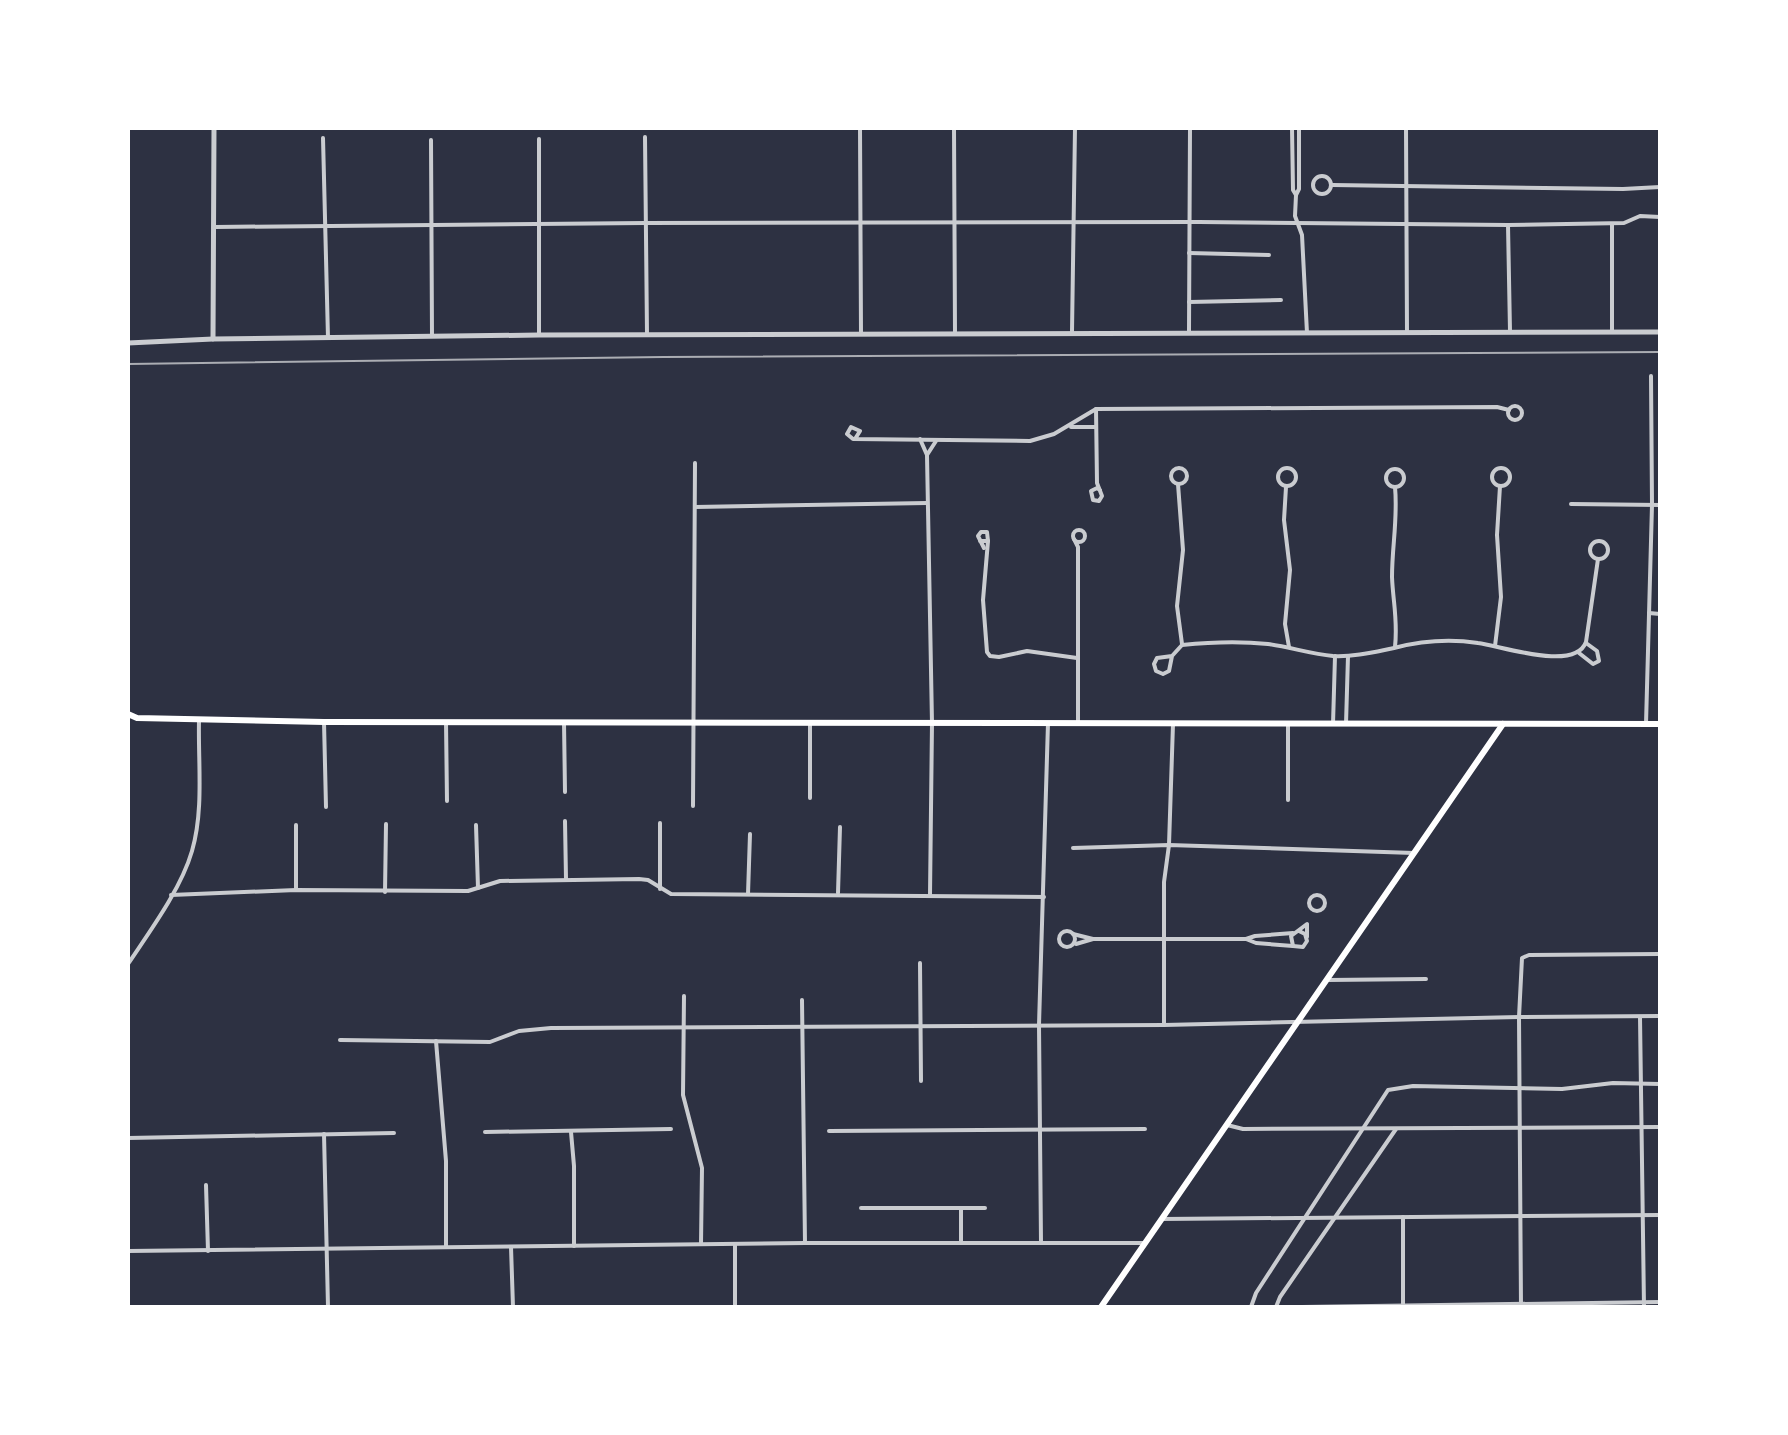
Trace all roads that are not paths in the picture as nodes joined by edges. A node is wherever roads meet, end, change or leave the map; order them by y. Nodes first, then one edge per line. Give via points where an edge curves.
1 (214, 128) edge
2 (860, 128) edge
3 (954, 128) edge
4 (1075, 128) edge
5 (1190, 128) edge
6 (1292, 128) edge
7 (1299, 128) edge
8 (1406, 128) edge
9 (645, 137) dead end
10 (323, 138) dead end
11 (539, 139) dead end
12 (431, 140) dead end
13 (1332, 185) junction
14 (1406, 186) junction
15 (1660, 187) edge
16 (1296, 195) junction
17 (1660, 217) edge
18 (860, 222) junction
19 (955, 222) junction
20 (1074, 222) junction
21 (1189, 222) junction
22 (645, 223) junction
23 (1297, 223) junction
24 (539, 224) junction
25 (1612, 224) junction
26 (431, 225) junction
27 (1406, 225) junction
28 (1508, 225) junction
29 (325, 226) junction
30 (215, 227) junction
31 (1189, 253) junction
32 (1269, 255) dead end
33 (1281, 300) dead end
34 (1189, 302) junction
35 (1510, 331) junction
36 (1612, 331) junction
37 (955, 332) junction
38 (1072, 332) junction
39 (1189, 332) junction
40 (1407, 332) junction
41 (1660, 332) edge
42 (861, 333) junction
43 (1307, 333) junction
44 (647, 334) junction
45 (539, 335) junction
46 (432, 336) junction
47 (328, 338) junction
48 (213, 339) junction
49 (128, 343) edge
50 (1651, 376) dead end
51 (1096, 409) junction
52 (1509, 410) dead end
53 (1068, 427) junction
54 (1096, 427) junction
55 (860, 431) junction
56 (867, 438) junction
57 (855, 439) junction
58 (920, 439) junction
59 (937, 440) junction
60 (927, 455) junction
61 (695, 463) dead end
62 (1097, 483) junction
63 (1178, 484) junction
64 (1500, 486) junction
65 (1286, 487) junction
66 (1395, 487) junction
67 (1093, 489) junction
68 (1100, 490) junction
69 (927, 503) junction
70 (1571, 504) dead end
71 (1652, 505) junction
72 (1660, 505) edge
73 (695, 507) junction
74 (1074, 539) junction
75 (980, 541) junction
76 (988, 541) junction
77 (1081, 542) junction
78 (1078, 547) junction
79 (986, 550) junction
80 (1598, 559) junction
81 (1649, 613) junction
82 (1660, 614) edge
83 (1586, 642) junction
84 (1182, 645) junction
85 (1495, 646) junction
86 (1289, 647) junction
87 (1395, 647) junction
88 (1579, 653) junction
89 (1172, 656) junction
90 (1335, 656) junction
91 (1348, 656) junction
92 (1077, 658) junction
93 (128, 714) edge
94 (137, 718) junction
95 (199, 720) junction
96 (128, 721) edge
97 (324, 722) junction
98 (446, 722) junction
99 (564, 722) junction
100 (694, 723) junction
101 (810, 723) junction
102 (932, 723) junction
103 (1048, 723) junction
104 (1078, 723) junction
105 (1173, 723) junction
106 (1288, 724) junction
107 (1333, 724) junction
108 (1346, 724) junction
109 (1503, 724) junction
110 (1646, 724) junction
111 (1660, 724) edge
112 (565, 792) dead end
113 (810, 798) dead end
114 (1288, 800) dead end
115 (447, 801) dead end
116 (693, 806) dead end
117 (326, 807) dead end
118 (565, 821) dead end
119 (660, 823) dead end
120 (386, 824) dead end
121 (296, 825) dead end
122 (476, 825) dead end
123 (840, 827) dead end
124 (750, 834) dead end
125 (1169, 845) junction
126 (1073, 848) dead end
127 (1415, 853) junction
128 (566, 880) junction
129 (478, 888) junction
130 (660, 889) junction
131 (296, 890) junction
132 (385, 892) junction
133 (838, 893) junction
134 (748, 894) junction
135 (171, 895) junction
136 (930, 895) junction
137 (1044, 897) junction
138 (1310, 907) junction
139 (1318, 911) junction
140 (1309, 917) junction
141 (1307, 924) junction
142 (1299, 931) junction
143 (1293, 933) junction
144 (1073, 934) junction
145 (1307, 937) junction
146 (1093, 939) junction
147 (1164, 939) junction
148 (1246, 939) junction
149 (1073, 945) junction
150 (1293, 946) junction
151 (1660, 954) edge
152 (920, 963) dead end
153 (128, 964) edge
154 (1426, 979) dead end
155 (1328, 980) junction
156 (684, 996) dead end
157 (802, 1000) dead end
158 (1639, 1016) junction
159 (1660, 1016) edge
160 (1519, 1017) junction
161 (1298, 1022) junction
162 (1039, 1025) junction
163 (1164, 1025) junction
164 (920, 1026) junction
165 (802, 1027) junction
166 (683, 1029) junction
167 (340, 1040) dead end
168 (436, 1041) junction
169 (921, 1081) dead end
170 (1642, 1084) junction
171 (1660, 1084) edge
172 (1520, 1089) junction
173 (1226, 1125) junction
174 (1642, 1127) junction
175 (1660, 1127) edge
176 (671, 1129) dead end
177 (1145, 1129) dead end
178 (1363, 1129) junction
179 (1396, 1129) junction
180 (1520, 1129) junction
181 (829, 1131) dead end
182 (1039, 1131) junction
183 (485, 1132) dead end
184 (571, 1132) junction
185 (394, 1133) dead end
186 (324, 1134) junction
187 (128, 1138) edge
188 (206, 1185) dead end
189 (861, 1208) dead end
190 (961, 1208) junction
191 (985, 1208) dead end
192 (1643, 1215) junction
193 (1660, 1215) edge
194 (1521, 1216) junction
195 (1304, 1217) junction
196 (1333, 1217) junction
197 (1403, 1217) junction
198 (1161, 1219) junction
199 (805, 1243) junction
200 (961, 1243) junction
201 (1041, 1243) junction
202 (1145, 1243) junction
203 (701, 1244) junction
204 (735, 1244) junction
205 (574, 1246) junction
206 (327, 1247) junction
207 (446, 1247) junction
208 (511, 1247) junction
209 (128, 1251) edge
210 (208, 1251) junction
211 (1660, 1302) edge
212 (1521, 1305) edge
213 (1644, 1305) edge
214 (1403, 1306) edge
215 (328, 1307) edge
216 (513, 1307) edge
217 (735, 1307) edge
218 (1103, 1307) edge
219 (1251, 1307) edge
220 (1276, 1307) edge
221 (1302, 1307) edge

1 - 30 street
2 - 18 street
3 - 19 street
4 - 20 street
5 - 21 street
6 - 16 street
7 - 16 street
8 - 14 street
9 - 22 street
10 - 29 street
11 - 24 street
12 - 26 street
13 - 13 street via 1323,176 1313,185 1321,194
13 - 14 street
14 - 15 street
14 - 27 street
16 - 23 street
17 - 25 street
18 - 19 street
18 - 22 street
18 - 42 street
19 - 20 street
19 - 37 street
20 - 21 street
20 - 38 street
21 - 23 street
21 - 31 street
22 - 24 street
22 - 44 street
23 - 27 street
23 - 43 street
24 - 26 street
24 - 45 street
25 - 28 street
25 - 36 street
26 - 29 street
26 - 46 street
27 - 28 street
27 - 40 street
28 - 35 street
29 - 30 street
29 - 47 street
30 - 48 street
31 - 32 street
31 - 34 street
33 - 34 street
34 - 39 street
35 - 36 street
35 - 40 street
36 - 41 street
37 - 38 street
37 - 42 street
38 - 39 street
39 - 43 street
40 - 43 street
42 - 44 street
44 - 45 street
45 - 46 street
46 - 47 street
47 - 48 street
48 - 49 street
50 - 71 street
51 - 52 street
51 - 53 street
51 - 54 street
53 - 54 street
53 - 59 street via 1030,441
54 - 62 street
55 - 56 street
55 - 57 street
55 - 57 street via 848,430
56 - 57 street
56 - 58 street
58 - 59 street
58 - 60 street
59 - 60 street
60 - 69 street
61 - 73 street
62 - 67 street
62 - 68 street
63 - 63 street via 1186,479 1181,468 1171,474
63 - 84 street via 1183,550 1177,606
64 - 64 street via 1510,477 1503,468 1492,475
64 - 85 street via 1501,597
65 - 65 street via 1296,477 1286,468 1277,476
65 - 86 street
66 - 66 street via 1404,479 1396,468 1386,477
66 - 87 street
67 - 68 street
67 - 68 street via 1095,501 1102,498
69 - 73 street
69 - 102 street
70 - 71 street
71 - 72 street
71 - 81 street
73 - 100 street
74 - 77 street
74 - 77 street via 1075,532 1082,531
74 - 78 street
75 - 76 street
75 - 76 street via 983,531
75 - 79 street
76 - 79 street
77 - 78 street
78 - 92 street
79 - 92 street via 987,652 994,657 1027,651
80 - 80 street via 1608,550 1598,540 1589,548
80 - 83 street
81 - 82 street
81 - 110 street
83 - 88 street
83 - 88 street via 1599,661 1593,664
84 - 86 street via 1241,641
84 - 89 street
85 - 87 street via 1450,641
85 - 88 street via 1544,655
86 - 90 street
87 - 91 street
89 - 89 street via 1157,658 1156,671 1169,671
90 - 91 street
90 - 107 street
91 - 108 street
92 - 104 street
93 - 94 main road
94 - 95 main road
94 - 96 main road
95 - 97 main road
95 - 135 street via 195,838
97 - 98 main road
97 - 117 street
98 - 99 main road
98 - 115 street
99 - 100 main road
99 - 112 street
100 - 101 main road
100 - 116 street
101 - 102 main road
101 - 113 street
102 - 103 main road
102 - 136 street
103 - 104 main road
103 - 137 street
104 - 105 main road
105 - 106 main road
105 - 125 street
106 - 107 main road
106 - 114 street
107 - 108 main road
108 - 109 main road
109 - 110 main road
109 - 127 main road
110 - 111 main road
118 - 128 street
119 - 130 street
120 - 132 street
121 - 131 street
122 - 129 street
123 - 133 street
124 - 134 street
125 - 126 street
125 - 127 street
125 - 147 street
127 - 155 main road
128 - 129 street via 500,881
128 - 130 street via 648,880
129 - 132 street
130 - 134 street via 671,894
131 - 132 street
131 - 135 street
133 - 134 street
133 - 136 street
135 - 153 street
136 - 137 street
137 - 162 street
138 - 139 street
138 - 139 street via 1313,896 1322,896 1325,905
138 - 140 street
139 - 140 street
140 - 141 street
141 - 142 street
141 - 145 street
142 - 143 street
142 - 145 street
143 - 148 street
143 - 150 street
144 - 146 street
144 - 149 street
144 - 149 street via 1064,932 1059,938 1065,947
145 - 150 street via 1303,947
146 - 147 street
146 - 149 street
147 - 148 street
147 - 163 street
148 - 150 street
151 - 160 street via 1522,958
152 - 164 street
154 - 155 street
155 - 161 main road
156 - 166 street
157 - 165 street
158 - 159 street
158 - 160 street
158 - 170 street
160 - 161 street
160 - 172 street
161 - 163 street
161 - 173 main road
162 - 163 street
162 - 164 street
162 - 182 street
164 - 165 street
164 - 169 street
165 - 166 street
165 - 199 street
166 - 168 street via 534,1029 490,1042
166 - 203 street via 683,1095 702,1168
167 - 168 street
168 - 207 street via 446,1161
170 - 171 street
170 - 172 street
170 - 174 street
172 - 178 street via 1388,1090
172 - 180 street
173 - 178 street
173 - 198 main road
174 - 175 street
174 - 180 street
174 - 192 street
176 - 184 street
177 - 182 street
178 - 179 street
178 - 195 street
179 - 180 street
179 - 196 street
180 - 194 street
181 - 182 street
182 - 201 street
183 - 184 street
184 - 205 street
185 - 186 street
186 - 187 street
186 - 206 street
188 - 210 street
189 - 190 street
190 - 191 street
190 - 200 street
192 - 193 street
192 - 194 street
192 - 213 street
194 - 197 street
194 - 212 street
195 - 196 street
195 - 198 street
195 - 219 street
196 - 197 street
196 - 220 street
197 - 214 street
198 - 202 main road
199 - 200 street
199 - 204 street
200 - 201 street
201 - 202 street
202 - 218 main road
203 - 204 street
203 - 205 street
204 - 217 street
205 - 208 street
206 - 207 street
206 - 210 street
206 - 215 street
207 - 208 street
208 - 216 street
209 - 210 street
211 - 213 street
212 - 213 street
212 - 214 street
214 - 221 street

